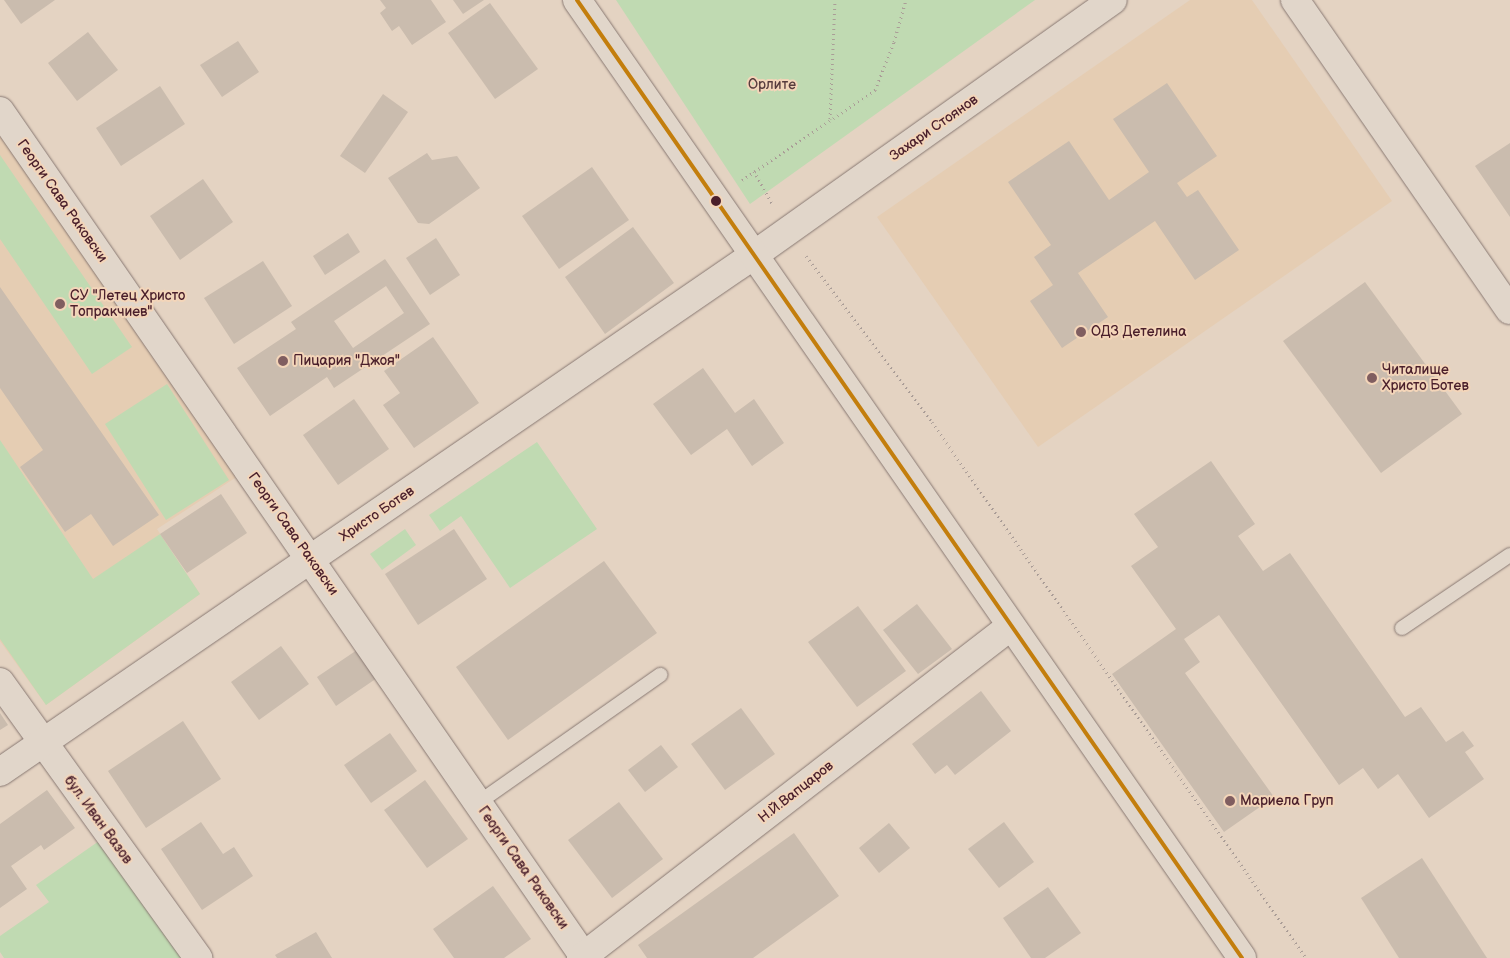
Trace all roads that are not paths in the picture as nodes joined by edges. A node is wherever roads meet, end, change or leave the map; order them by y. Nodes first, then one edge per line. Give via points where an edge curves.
1 (576, 0) edge
2 (1113, 0) edge
3 (1295, 0) edge
4 (0, 111) edge
5 (754, 256) junction
6 (1510, 310) edge
7 (1510, 555) edge
8 (310, 560) junction
9 (1011, 626) junction
10 (1402, 628) dead end
11 (660, 675) dead end
12 (0, 682) edge
13 (43, 743) junction
14 (0, 772) edge
15 (478, 803) junction
16 (583, 957) edge
17 (198, 958) edge
18 (1242, 958) edge

1 - 5 street
2 - 5 street, Захари Стоянов
3 - 6 street
4 - 8 street, Георги Сава Раковски
5 - 8 street, Христо Ботев
5 - 9 street
7 - 10 lane
8 - 13 street, Христо Ботев
8 - 15 street, Георги Сава Раковски
9 - 16 street, Н.Й.Вапцаров
9 - 18 street
11 - 15 lane
12 - 13 street, бул. Иван Вазов
13 - 14 street, Христо Ботев
13 - 17 street, бул. Иван Вазов
15 - 16 street, Георги Сава Раковски

